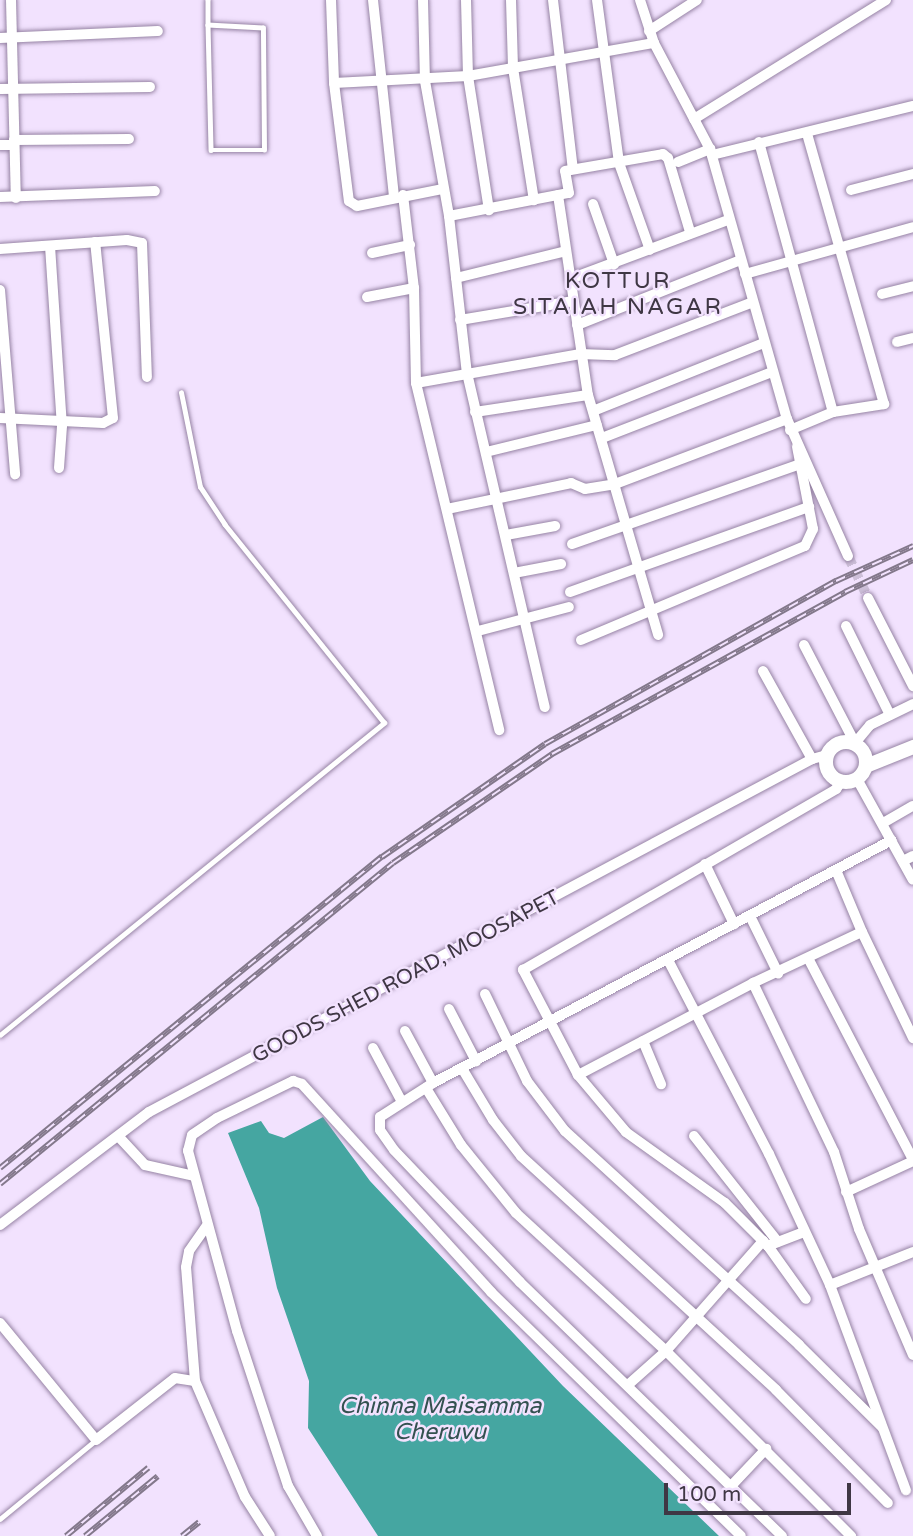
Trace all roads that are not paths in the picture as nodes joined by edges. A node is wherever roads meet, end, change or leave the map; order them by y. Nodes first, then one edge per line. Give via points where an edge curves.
1 (11, 0) edge
2 (208, 0) edge
3 (331, 0) edge
4 (373, 0) edge
5 (423, 0) edge
6 (466, 0) edge
7 (511, 0) edge
8 (553, 0) edge
9 (597, 0) edge
10 (640, 0) edge
11 (697, 0) edge
12 (886, 0) edge
13 (208, 25) junction
14 (158, 31) dead end
15 (649, 31) junction
16 (12, 37) junction
17 (0, 38) edge
18 (654, 43) junction
19 (601, 51) junction
20 (557, 59) junction
21 (513, 68) junction
22 (468, 76) junction
23 (425, 81) junction
24 (334, 83) junction
25 (378, 83) junction
26 (150, 87) dead end
27 (13, 88) junction
28 (0, 89) edge
29 (913, 106) edge
30 (694, 119) junction
31 (807, 134) junction
32 (129, 139) dead end
33 (14, 140) junction
34 (759, 142) junction
35 (0, 145) edge
36 (711, 152) junction
37 (678, 162) dead end
38 (619, 163) junction
39 (573, 169) junction
40 (913, 174) edge
41 (443, 189) junction
42 (851, 190) dead end
43 (155, 191) dead end
44 (558, 195) junction
45 (398, 196) junction
46 (0, 197) edge
47 (16, 198) junction
48 (534, 200) junction
49 (593, 204) dead end
50 (489, 210) junction
51 (449, 216) junction
52 (728, 220) junction
53 (913, 227) edge
54 (690, 232) junction
55 (95, 242) junction
56 (410, 245) junction
57 (50, 246) junction
58 (839, 247) junction
59 (0, 250) edge
60 (650, 250) junction
61 (566, 251) junction
62 (372, 253) dead end
63 (740, 260) junction
64 (791, 261) junction
65 (614, 264) junction
66 (745, 274) junction
67 (456, 278) junction
68 (570, 279) junction
69 (913, 286) edge
70 (414, 288) junction
71 (0, 290) edge
72 (882, 294) dead end
73 (367, 297) dead end
74 (573, 301) junction
75 (752, 302) junction
76 (460, 320) junction
77 (577, 325) junction
78 (913, 338) edge
79 (897, 342) dead end
80 (764, 343) junction
81 (580, 354) junction
82 (772, 372) junction
83 (467, 373) junction
84 (147, 377) dead end
85 (416, 383) junction
86 (181, 393) dead end
87 (588, 395) junction
88 (593, 411) junction
89 (475, 412) junction
90 (833, 412) junction
91 (5, 418) edge
92 (787, 419) junction
93 (61, 420) junction
94 (597, 425) junction
95 (793, 435) junction
96 (602, 438) junction
97 (486, 452) junction
98 (800, 464) junction
99 (60, 468) dead end
100 (15, 474) dead end
101 (615, 484) junction
102 (496, 496) junction
103 (809, 507) junction
104 (447, 509) junction
105 (627, 525) junction
106 (555, 526) dead end
107 (506, 535) junction
108 (572, 544) dead end
109 (848, 556) tunnel mouth
110 (561, 564) dead end
111 (639, 567) junction
112 (514, 573) junction
113 (570, 592) dead end
114 (868, 598) tunnel mouth
115 (569, 607) dead end
116 (651, 612) junction
117 (526, 618) junction
118 (846, 626) dead end
119 (478, 631) junction
120 (658, 635) dead end
121 (581, 640) dead end
122 (804, 645) dead end
123 (763, 671) dead end
124 (913, 686) edge
125 (913, 704) edge
126 (545, 707) dead end
127 (890, 715) junction
128 (499, 730) dead end
129 (855, 743) junction
130 (913, 747) edge
131 (827, 755) junction
132 (812, 759) junction
133 (866, 766) junction
134 (857, 779) junction
135 (841, 782) junction
136 (913, 806) edge
137 (883, 822) junction
138 (892, 840) junction
139 (908, 858) edge
140 (705, 864) junction
141 (836, 870) junction
142 (913, 880) edge
143 (750, 916) junction
144 (734, 924) junction
145 (862, 932) junction
146 (808, 958) junction
147 (668, 960) junction
148 (778, 973) junction
149 (753, 983) junction
150 (485, 994) dead end
151 (449, 1009) dead end
152 (695, 1013) junction
153 (547, 1022) junction
154 (405, 1031) dead end
155 (0, 1035) edge
156 (913, 1038) edge
157 (643, 1041) junction
158 (509, 1043) junction
159 (373, 1048) dead end
160 (476, 1061) junction
161 (463, 1070) junction
162 (578, 1074) junction
163 (661, 1084) dead end
164 (429, 1086) junction
165 (402, 1102) junction
166 (694, 1136) dead end
167 (119, 1137) junction
168 (913, 1160) edge
169 (194, 1176) junction
170 (846, 1192) junction
171 (0, 1225) edge
172 (207, 1225) junction
173 (804, 1232) junction
174 (770, 1243) junction
175 (913, 1252) edge
176 (875, 1269) junction
177 (727, 1282) junction
178 (830, 1285) junction
179 (806, 1299) dead end
180 (697, 1315) junction
181 (0, 1323) edge
182 (908, 1327) edge
183 (666, 1351) junction
184 (913, 1355) edge
185 (195, 1381) junction
186 (629, 1384) junction
187 (882, 1427) junction
188 (96, 1440) junction
189 (766, 1450) junction
190 (732, 1485) junction
191 (906, 1490) dead end
192 (888, 1503) dead end
193 (0, 1519) edge
194 (270, 1536) edge
195 (317, 1536) edge
196 (741, 1536) edge
197 (782, 1536) edge
198 (851, 1536) edge

1 - 16 street
2 - 13 lane
3 - 24 street
4 - 25 street
5 - 23 street
6 - 22 street
7 - 21 street
8 - 20 street
9 - 19 street
10 - 15 street
11 - 15 street
12 - 30 street
13 - 13 lane via 211,150 264,150 263,28
14 - 16 street
15 - 18 street
16 - 17 street
16 - 27 street
18 - 19 street
18 - 30 street
19 - 20 street
19 - 38 street
20 - 21 street
20 - 39 street
21 - 22 street
21 - 48 street
22 - 23 street
22 - 50 street
23 - 25 street
23 - 41 street
24 - 25 street
24 - 45 street via 349,201 356,206
25 - 45 street
26 - 27 street
27 - 28 street
27 - 33 street
29 - 31 street
30 - 36 street
31 - 34 street
31 - 58 street
32 - 33 street
33 - 35 street via 14,145
33 - 47 street
34 - 36 street
34 - 64 street
36 - 37 street
36 - 52 street
38 - 39 street
38 - 54 street via 666,154
38 - 60 street
39 - 44 street via 565,171 569,193
40 - 42 street
41 - 45 street
41 - 51 street
43 - 47 street
44 - 48 street
44 - 61 street
45 - 56 street
46 - 47 street
48 - 50 street
49 - 65 street
50 - 51 street
51 - 67 street
52 - 54 street
52 - 63 street
53 - 58 street
54 - 60 street
55 - 57 street
55 - 84 street via 142,243
55 - 93 street via 113,418 103,424
56 - 62 street
56 - 70 street
57 - 59 street
57 - 93 street
58 - 64 street
58 - 90 street via 884,404
60 - 65 street
61 - 67 street
61 - 68 street
63 - 66 street
63 - 77 street
64 - 66 street
64 - 90 street
65 - 68 street
66 - 75 street
67 - 76 street
68 - 74 street
69 - 72 street
70 - 73 street
70 - 85 street
71 - 91 street
74 - 76 street
74 - 77 street
75 - 80 street
75 - 81 street via 637,349 615,355
76 - 83 street
77 - 81 street
78 - 79 street
80 - 82 street
80 - 88 street
81 - 83 street
81 - 87 street
82 - 92 street
82 - 96 street
83 - 85 street
83 - 89 street
85 - 104 street
86 - 155 lane via 200,487 225,525 384,723
87 - 88 street
87 - 89 street
88 - 94 street
89 - 97 street
90 - 95 street
91 - 93 street
91 - 100 street
92 - 95 street
92 - 101 street
93 - 99 street
94 - 96 street
94 - 97 street
95 - 98 street
95 - 109 street
96 - 101 street
97 - 102 street
98 - 103 street
98 - 105 street
101 - 102 street via 585,489 571,483
101 - 105 street
102 - 104 street
102 - 107 street
103 - 111 street
103 - 116 street via 813,530 805,546
104 - 119 street
105 - 108 street
105 - 111 street
106 - 107 street
107 - 112 street
110 - 112 street
111 - 113 street
111 - 116 street
112 - 117 street
114 - 124 street
115 - 117 street
116 - 120 street
116 - 121 street
117 - 119 street
117 - 126 street
118 - 127 street
119 - 128 street
122 - 129 street
123 - 132 street
125 - 127 street
127 - 129 street via 870,725
129 - 131 street via 835,745
129 - 133 street via 865,752
130 - 133 street
131 - 132 street, GOODS SHED ROAD, MOOSAPET
131 - 135 street via 827,769
132 - 167 street, GOODS SHED ROAD, MOOSAPET via 149,1112
133 - 134 street
134 - 135 street
134 - 137 street
135 - 140 street
136 - 137 street
137 - 138 street
138 - 139 street
138 - 141 street
139 - 142 street
140 - 144 street
140 - 153 street via 528,964 524,976
141 - 143 street
141 - 145 street
143 - 144 street
143 - 148 street
144 - 147 street
145 - 146 street
145 - 156 street
146 - 148 street
146 - 168 street
147 - 152 street
147 - 153 street
148 - 149 street
149 - 152 street
149 - 170 street via 834,1152
150 - 158 street
151 - 160 street
152 - 157 street
152 - 173 street
153 - 158 street
153 - 162 street
154 - 164 street
157 - 162 street
157 - 163 street
158 - 160 street
158 - 177 street via 527,1081 565,1132
159 - 165 street
160 - 161 street
161 - 164 street
161 - 180 street via 492,1120 521,1156
162 - 174 street via 626,1132 725,1203
164 - 165 street
164 - 183 street via 461,1145 516,1213
165 - 186 street via 380,1117 384,1138 520,1282
166 - 174 street
167 - 169 street via 145,1165
167 - 171 street, GOODS SHED ROAD, MOOSAPET
168 - 170 street
169 - 172 street
169 - 196 street via 188,1150 192,1135 289,1082 302,1084 491,1292
170 - 176 street
172 - 185 street via 189,1251 186,1267
172 - 195 street via 288,1486
173 - 174 street
173 - 178 street
174 - 177 street
174 - 179 street
175 - 176 street
176 - 178 street
176 - 182 street
177 - 180 street
177 - 187 street
178 - 187 street
180 - 183 street
180 - 192 street
181 - 188 street
182 - 184 street
183 - 186 street
183 - 189 street
185 - 188 street via 175,1378
185 - 194 street via 245,1497
186 - 190 street
187 - 191 street
188 - 193 lane
189 - 190 street
189 - 198 street
190 - 197 street

